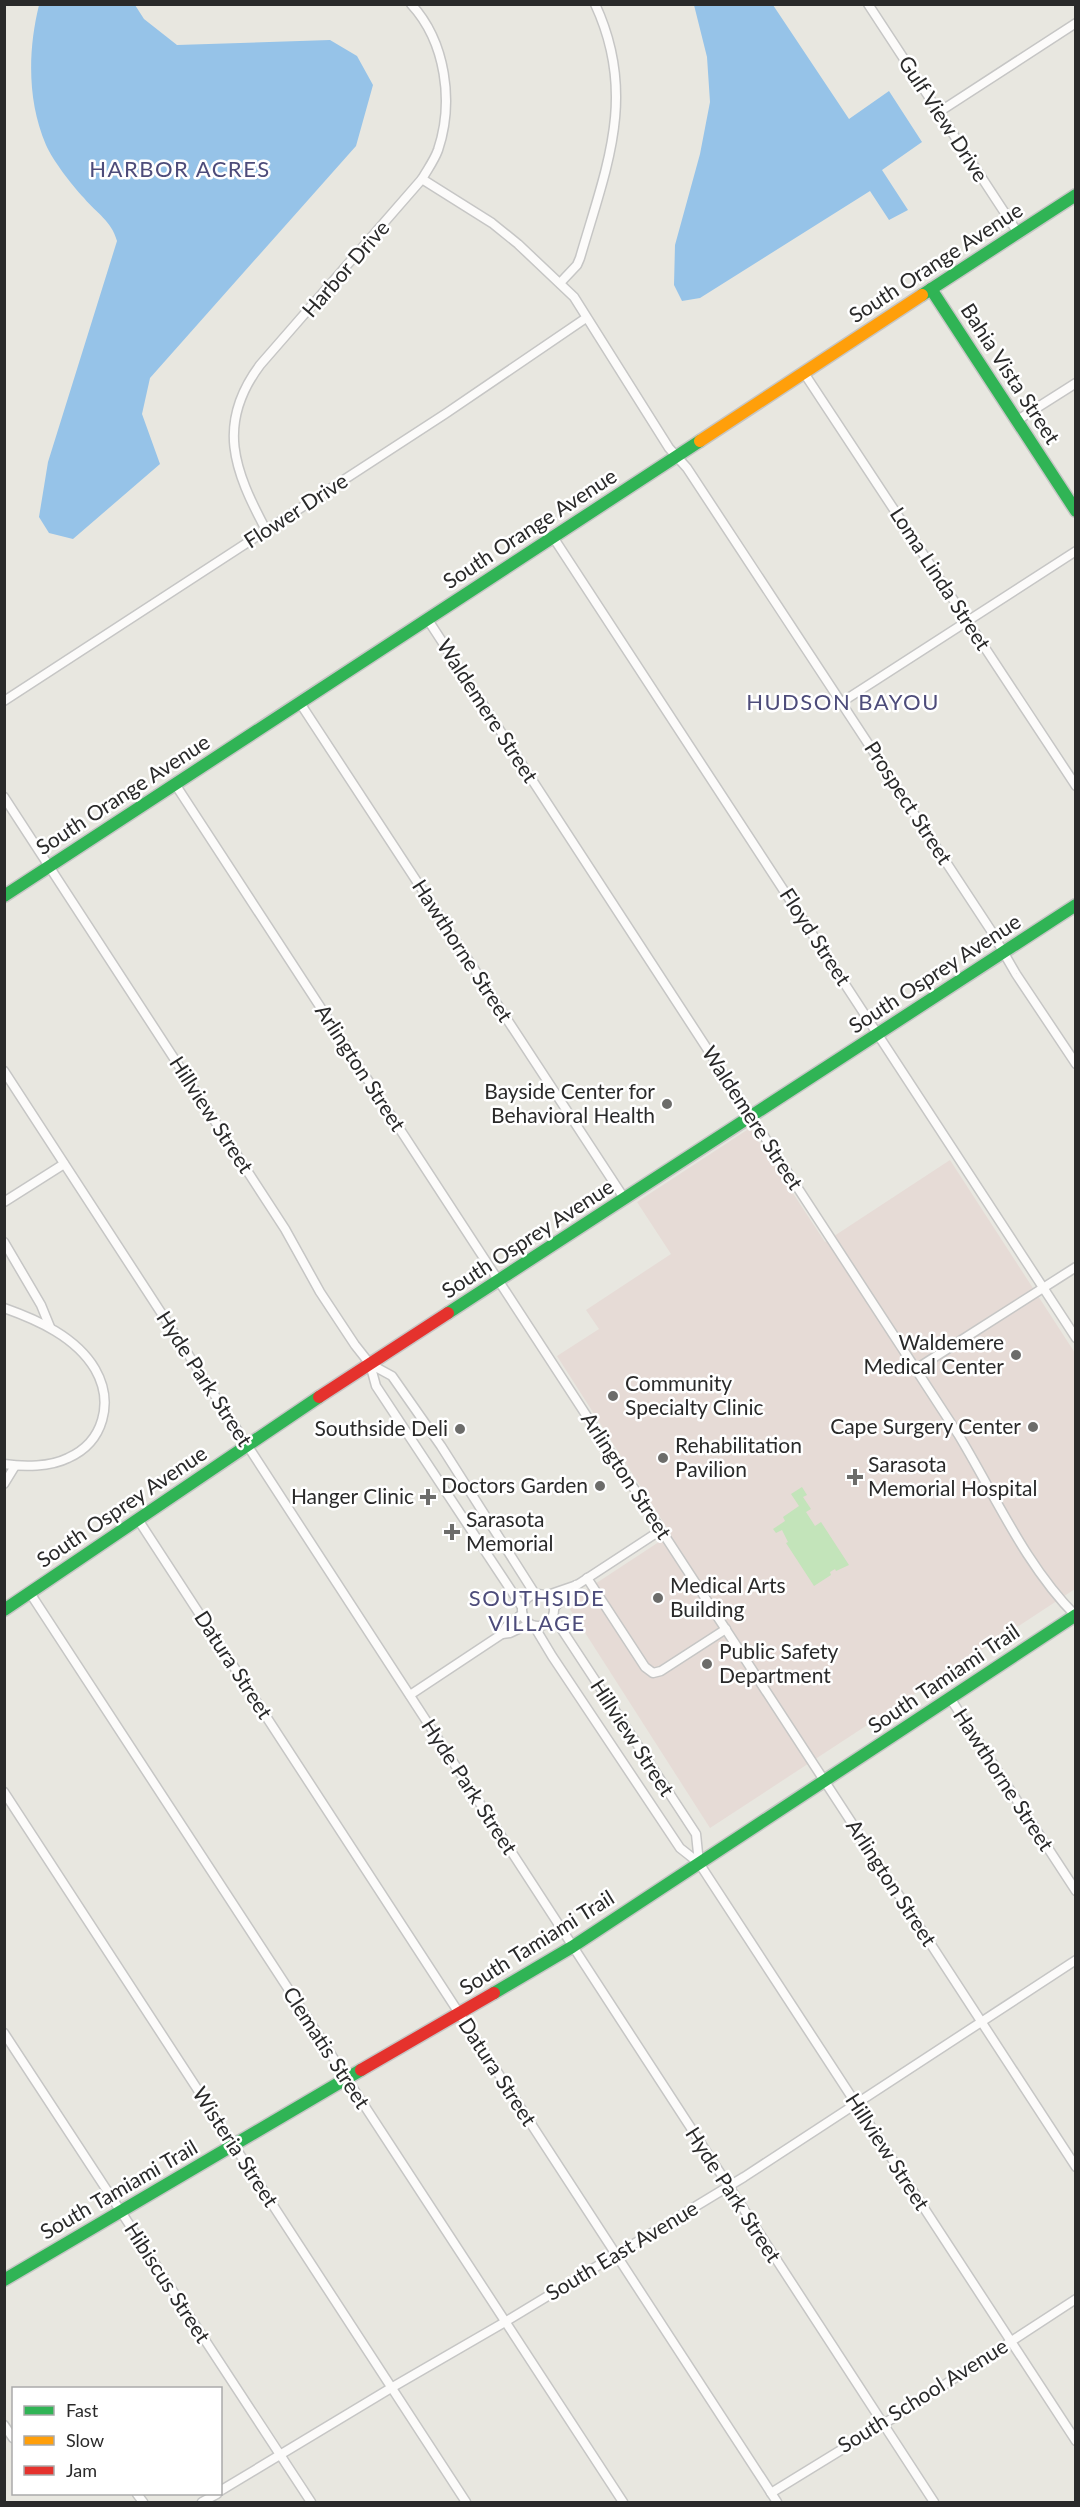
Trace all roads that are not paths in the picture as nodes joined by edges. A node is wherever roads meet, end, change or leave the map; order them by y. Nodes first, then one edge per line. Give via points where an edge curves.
1 (411, 4) edge
2 (595, 4) edge
3 (868, 4) edge
4 (1076, 23) edge
5 (939, 112) junction
6 (422, 179) junction
7 (1076, 195) edge
8 (1018, 233) junction
9 (560, 282) junction
10 (931, 289) junction
11 (586, 318) junction
12 (804, 373) junction
13 (1076, 383) edge
14 (1016, 421) junction
15 (677, 456) junction
16 (1076, 511) edge
17 (266, 530) junction
18 (553, 537) junction
19 (1076, 550) edge
20 (428, 620) junction
21 (967, 621) junction
22 (4, 701) edge
23 (842, 702) junction
24 (300, 703) junction
25 (175, 784) junction
26 (1076, 786) edge
27 (4, 797) edge
28 (50, 866) junction
29 (4, 896) edge
30 (1076, 905) edge
31 (1003, 952) junction
32 (878, 1035) junction
33 (1076, 1064) edge
34 (4, 1071) edge
35 (751, 1116) junction
36 (64, 1164) junction
37 (624, 1198) junction
38 (4, 1202) edge
39 (4, 1242) edge
40 (1076, 1267) edge
41 (499, 1281) junction
42 (1042, 1287) junction
43 (4, 1308) edge
44 (50, 1327) junction
45 (1076, 1338) edge
46 (370, 1364) junction
47 (916, 1369) junction
48 (247, 1445) junction
49 (4, 1464) edge
50 (15, 1466) junction
51 (4, 1484) edge
52 (139, 1521) junction
53 (661, 1530) junction
54 (587, 1578) junction
55 (577, 1585) junction
56 (30, 1593) junction
57 (535, 1594) junction
58 (545, 1596) junction
59 (4, 1610) edge
60 (522, 1611) junction
61 (553, 1612) junction
62 (1075, 1616) edge
63 (532, 1625) junction
64 (726, 1629) junction
65 (502, 1634) junction
66 (410, 1695) junction
67 (950, 1698) junction
68 (824, 1782) junction
69 (4, 1792) edge
70 (699, 1863) junction
71 (1076, 1891) edge
72 (572, 1947) junction
73 (1076, 1960) edge
74 (460, 2014) junction
75 (981, 2022) junction
76 (4, 2032) edge
77 (347, 2080) junction
78 (855, 2103) junction
79 (234, 2145) junction
80 (1076, 2167) edge
81 (727, 2187) junction
82 (121, 2212) junction
83 (615, 2254) junction
84 (4, 2280) edge
85 (1076, 2299) edge
86 (505, 2322) junction
87 (1011, 2341) junction
88 (391, 2388) junction
89 (882, 2424) junction
90 (1076, 2441) edge
91 (279, 2454) junction
92 (222, 2490) edge
93 (771, 2493) junction
94 (311, 2502) edge
95 (466, 2502) edge
96 (622, 2502) edge
97 (777, 2502) edge
98 (934, 2502) edge

1 - 6 street, Harbor Drive via 440,54 446,90 443,133 435,158
2 - 9 street via 614,62 616,121 580,258
3 - 5 street, Gulf View Drive
4 - 5 street
5 - 8 street, Gulf View Drive
6 - 9 street via 492,223
6 - 17 street, Harbor Drive via 260,365 242,394 234,425 235,456 247,495
7 - 8 street, South Orange Avenue
8 - 10 street, South Orange Avenue
9 - 11 street
10 - 12 street, South Orange Avenue
10 - 14 street, Bahia Vista Street
11 - 15 street
11 - 17 street, Flower Drive
12 - 15 street, South Orange Avenue
12 - 21 street, Loma Linda Street
13 - 14 street
14 - 16 street, Bahia Vista Street
15 - 18 street, South Orange Avenue
15 - 23 street, Prospect Street
17 - 22 street, Flower Drive
18 - 20 street, South Orange Avenue
18 - 32 street, Floyd Street
19 - 21 street
20 - 24 street, South Orange Avenue
20 - 35 street, Waldemere Street
21 - 23 street
21 - 26 street, Loma Linda Street
23 - 31 street, Prospect Street
24 - 25 street, South Orange Avenue
24 - 37 street, Hawthorne Street
25 - 28 street, South Orange Avenue
25 - 41 street, Arlington Street
27 - 28 street, Hillview Street
28 - 29 street, South Orange Avenue
28 - 46 street, Hillview Street via 285,1229 320,1292
30 - 31 street, South Osprey Avenue
31 - 32 street, South Osprey Avenue
31 - 33 street, Prospect Street
32 - 35 street, South Osprey Avenue
32 - 42 street, Floyd Street
34 - 36 street, Hyde Park Street
35 - 37 street, South Osprey Avenue
35 - 47 street, Waldemere Street
36 - 38 street
36 - 48 street, Hyde Park Street
37 - 41 street, South Osprey Avenue
39 - 44 street
40 - 42 street
41 - 46 street, South Osprey Avenue
41 - 53 street, Arlington Street
42 - 45 street, Floyd Street
42 - 47 street
43 - 44 street
44 - 50 street via 94,1367 106,1413 78,1453 53,1463
46 - 48 street, South Osprey Avenue
46 - 57 street, Hillview Street via 392,1376
46 - 60 street, Hillview Street via 376,1386
47 - 62 street, Waldemere Street via 1051,1590
48 - 52 street, South Osprey Avenue
48 - 66 street, Hyde Park Street
49 - 50 street
50 - 51 street
52 - 56 street, South Osprey Avenue
52 - 74 street, Datura Street
53 - 54 street
53 - 64 street, Arlington Street
54 - 55 street
54 - 64 street via 648,1671 657,1673
55 - 58 street
55 - 61 street
56 - 59 street, South Osprey Avenue
56 - 77 street, Clematis Street
57 - 58 street
57 - 60 street
58 - 61 street via 552,1601
60 - 63 street
60 - 65 street
61 - 63 street via 546,1625
61 - 70 street, Hillview Street via 696,1834
62 - 67 street, South Tamiami Trail
63 - 65 street
63 - 70 street, Hillview Street via 680,1848
64 - 68 street, Arlington Street
65 - 66 street
66 - 72 street, Hyde Park Street
67 - 68 street, South Tamiami Trail
67 - 71 street, Hawthorne Street
68 - 70 street, South Tamiami Trail
68 - 75 street, Arlington Street
69 - 79 street, Wisteria Street
70 - 72 street, South Tamiami Trail
70 - 78 street, Hillview Street
72 - 74 street, South Tamiami Trail
72 - 81 street, Hyde Park Street
73 - 75 street, South East Avenue
74 - 77 street, South Tamiami Trail
74 - 83 street, Datura Street
75 - 78 street, South East Avenue
75 - 80 street, Arlington Street
76 - 82 street, Hibiscus Street
77 - 79 street, South Tamiami Trail
77 - 86 street, Clematis Street
78 - 81 street, South East Avenue
78 - 87 street, Hillview Street
79 - 82 street, South Tamiami Trail
79 - 88 street, Wisteria Street
81 - 83 street, South East Avenue
81 - 89 street, Hyde Park Street
82 - 84 street, South Tamiami Trail
82 - 91 street, Hibiscus Street
83 - 86 street, South East Avenue
83 - 93 street, Datura Street
85 - 87 street, South School Avenue
86 - 88 street, South East Avenue
86 - 96 street, Clematis Street
87 - 89 street, South School Avenue
87 - 90 street, Hillview Street
88 - 91 street, South East Avenue
88 - 95 street, Wisteria Street
89 - 93 street, South School Avenue
89 - 98 street, Hyde Park Street
91 - 92 street, South East Avenue
91 - 94 street, Hibiscus Street
93 - 97 street, Datura Street

